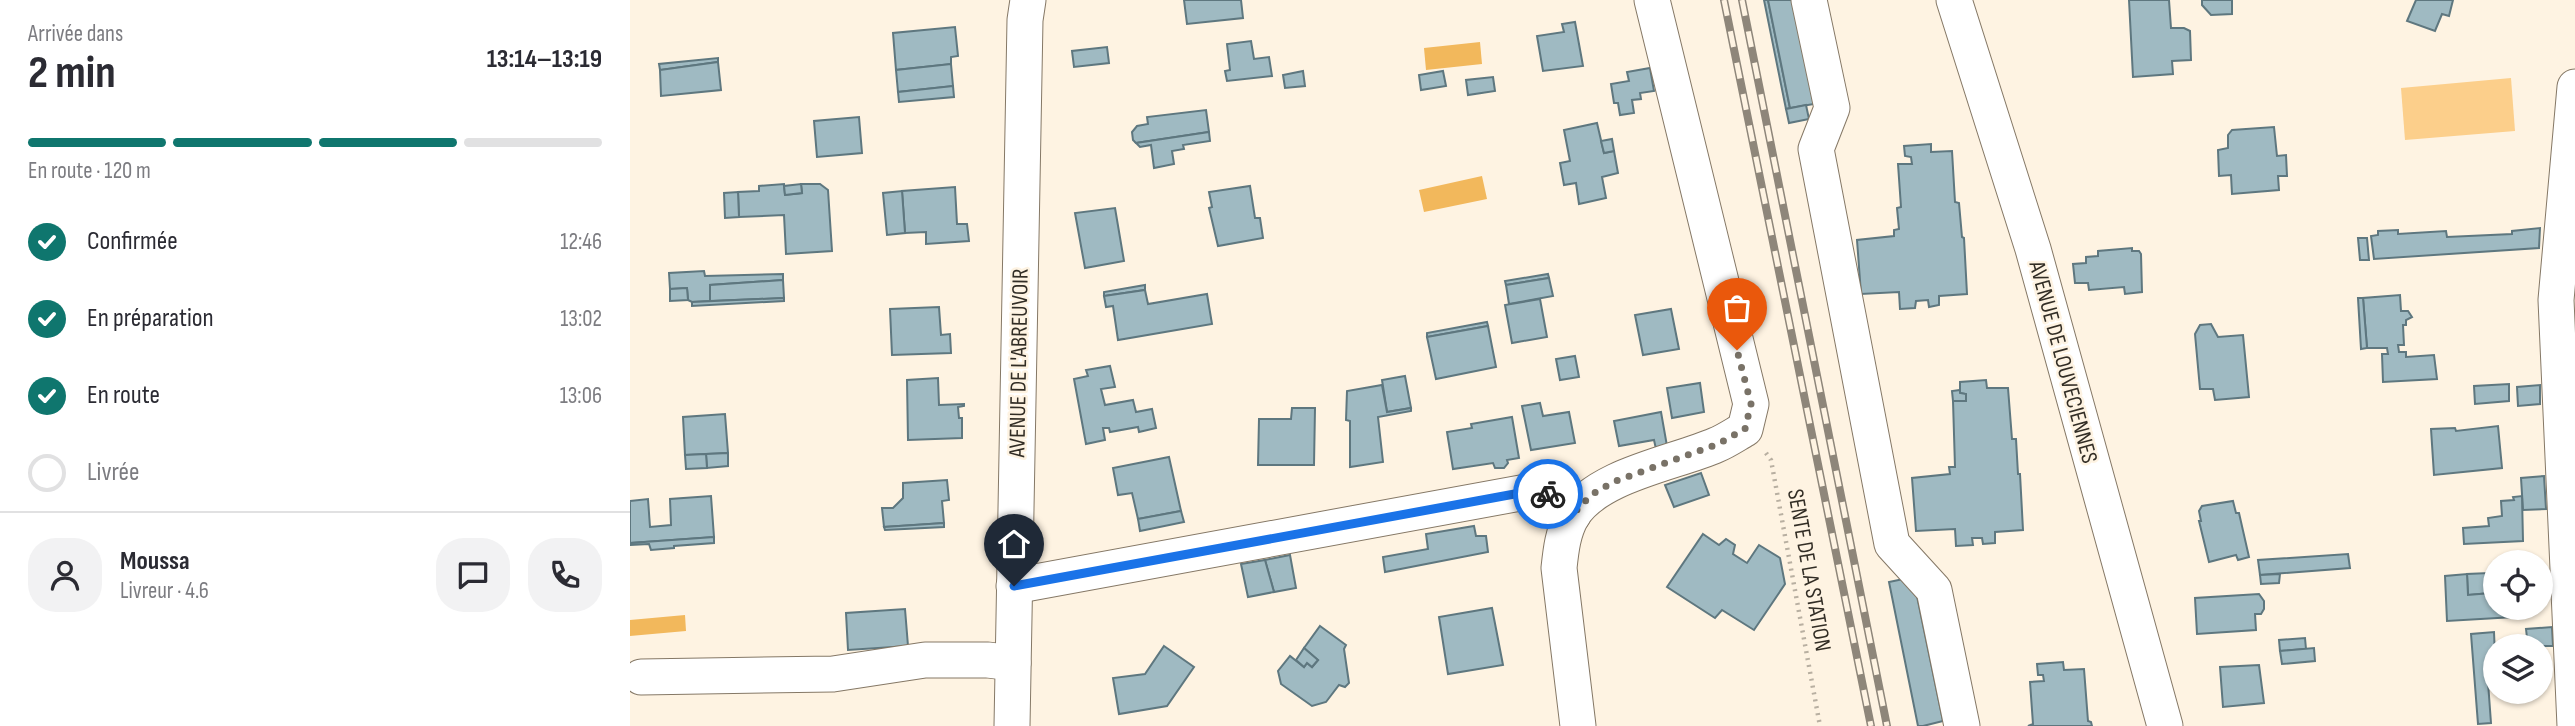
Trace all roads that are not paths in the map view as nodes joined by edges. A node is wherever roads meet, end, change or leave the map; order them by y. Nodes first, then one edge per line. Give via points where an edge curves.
1 (1028, 0) edge
2 (1652, 0) edge
3 (1809, 0) edge
4 (1954, 0) edge
5 (2575, 87) edge
6 (1573, 514) junction
7 (1014, 586) junction
8 (1013, 663) junction
9 (641, 677) dead end
10 (1012, 726) edge
11 (1578, 726) edge
12 (1962, 726) edge
13 (2165, 726) edge
14 (2575, 726) edge

1 - 7 street, AVENUE DE L'ABREUVOIR
2 - 6 street via 1751,404 1745,429 1718,444 1613,482 1591,495
3 - 12 street via 1832,108 1815,149 1892,544 1934,590
4 - 13 street, AVENUE DE LOUVECIENNES via 2033,249
5 - 14 street via 2556,300
6 - 7 street via 1542,489
6 - 11 street via 1562,542 1559,568
7 - 8 street, AVENUE DE L'ABREUVOIR
8 - 9 street via 925,660 833,674
8 - 10 street, AVENUE DE L'ABREUVOIR

